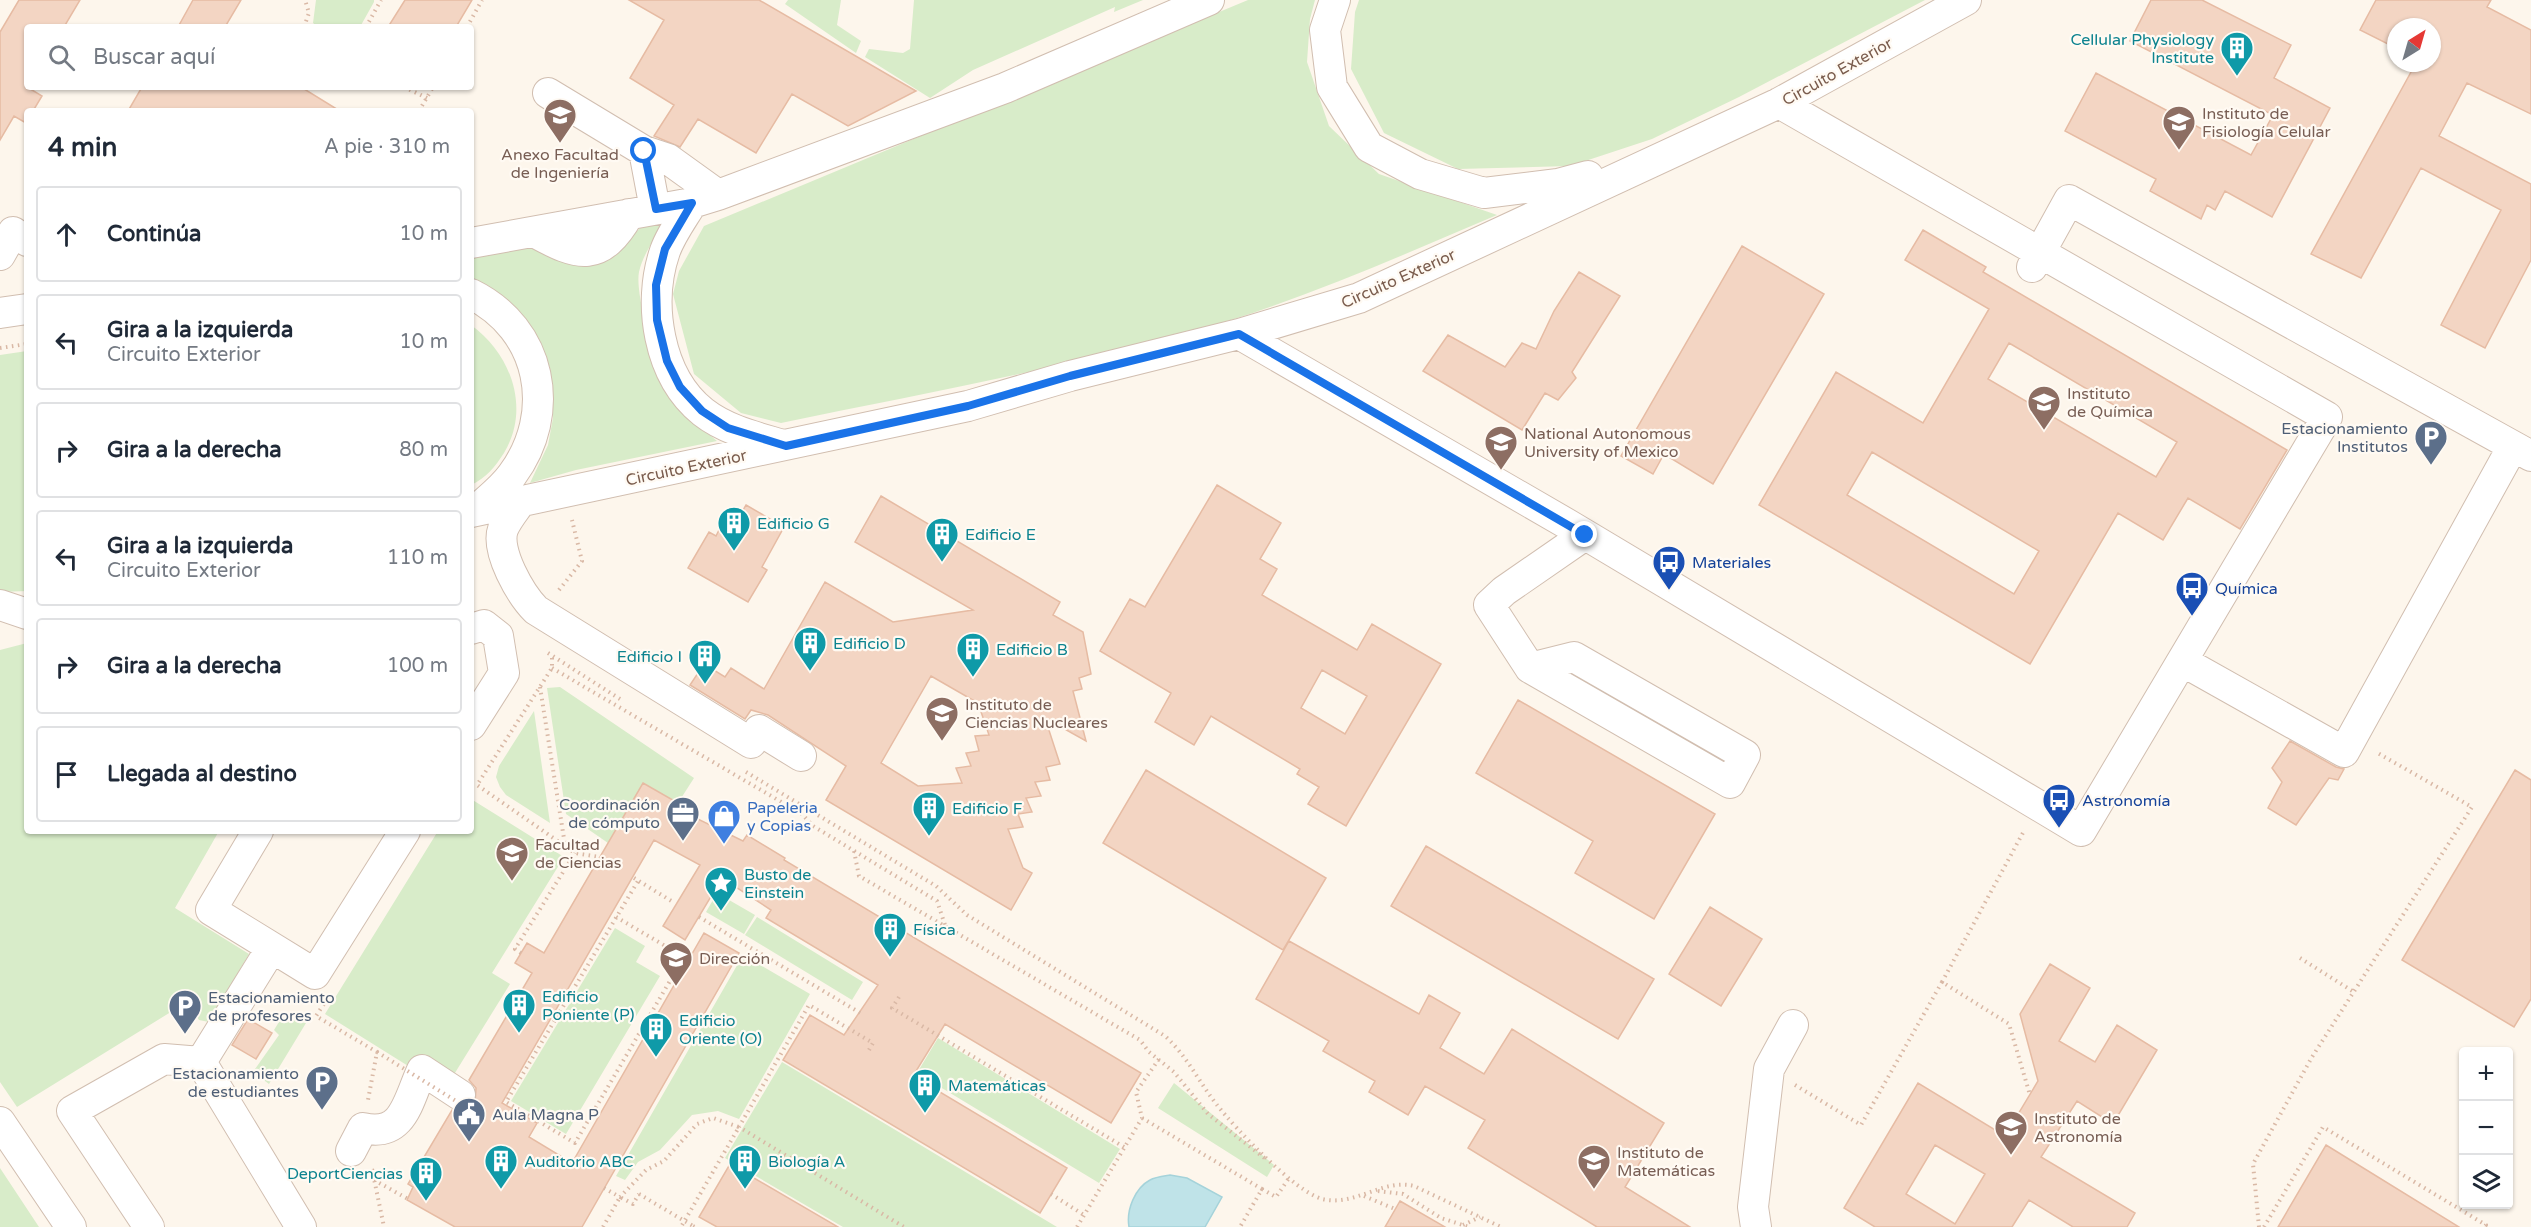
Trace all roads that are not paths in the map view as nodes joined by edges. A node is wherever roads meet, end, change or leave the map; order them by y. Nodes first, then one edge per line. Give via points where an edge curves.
1 (1209, 0) edge
2 (1335, 0) edge
3 (1966, 0) edge
4 (548, 93) dead end
5 (1779, 103) junction
6 (644, 151) junction
7 (1658, 158) junction
8 (705, 199) junction
9 (642, 212) junction
10 (24, 239) edge
11 (474, 242) edge
12 (2041, 251) junction
13 (0, 255) edge
14 (474, 296) edge
15 (24, 309) edge
16 (0, 313) edge
17 (1239, 334) junction
18 (786, 446) junction
19 (2522, 451) edge
20 (520, 501) junction
21 (474, 510) edge
22 (474, 511) edge
23 (1585, 535) junction
24 (0, 605) edge
25 (24, 614) edge
26 (24, 616) edge
27 (0, 623) edge
28 (474, 628) edge
29 (2182, 661) junction
30 (1530, 668) junction
31 (474, 720) edge
32 (801, 756) dead end
33 (256, 834) edge
34 (403, 834) edge
35 (267, 945) junction
36 (1793, 1025) dead end
37 (201, 1062) junction
38 (458, 1098) road end
39 (0, 1122) edge
40 (351, 1151) dead end
41 (71, 1227) edge
42 (148, 1227) edge
43 (301, 1227) edge
44 (1756, 1227) edge

1 - 8 street via 1005,88
2 - 7 street via 1325,30 1332,87 1369,147 1420,174 1484,193 1558,184
3 - 5 street, Circuito Exterior
4 - 6 street
5 - 7 street, Circuito Exterior
5 - 12 street
6 - 8 street via 668,159
6 - 9 street
7 - 17 street, Circuito Exterior via 1359,298
8 - 9 street
8 - 18 street via 665,249 656,285 657,320 667,361 680,387 702,411 728,428
9 - 11 street
10 - 13 street via 13,232
12 - 19 street via 2069,200
12 - 29 street via 2327,417
14 - 21 street via 508,323 526,346 540,398 534,430 512,476
15 - 16 street
17 - 18 street, Circuito Exterior via 968,406
17 - 23 street
18 - 20 street, Circuito Exterior
19 - 29 street via 2344,752
20 - 22 street, Circuito Exterior
20 - 32 street via 502,531 504,547 516,584 536,610 751,743 759,730
23 - 29 street via 2081,831
23 - 30 street via 1489,605
24 - 25 street
26 - 27 street
28 - 31 street via 484,625 498,636 504,673
30 - 30 street via 1730,783 1745,755 1574,657
33 - 35 street via 211,910
34 - 35 street via 315,974
35 - 37 street via 266,957
36 - 44 street via 1769,1069 1753,1206
37 - 42 street via 164,1059 72,1111
37 - 43 street
38 - 40 street via 422,1070 398,1120 389,1129 363,1128
39 - 41 street

